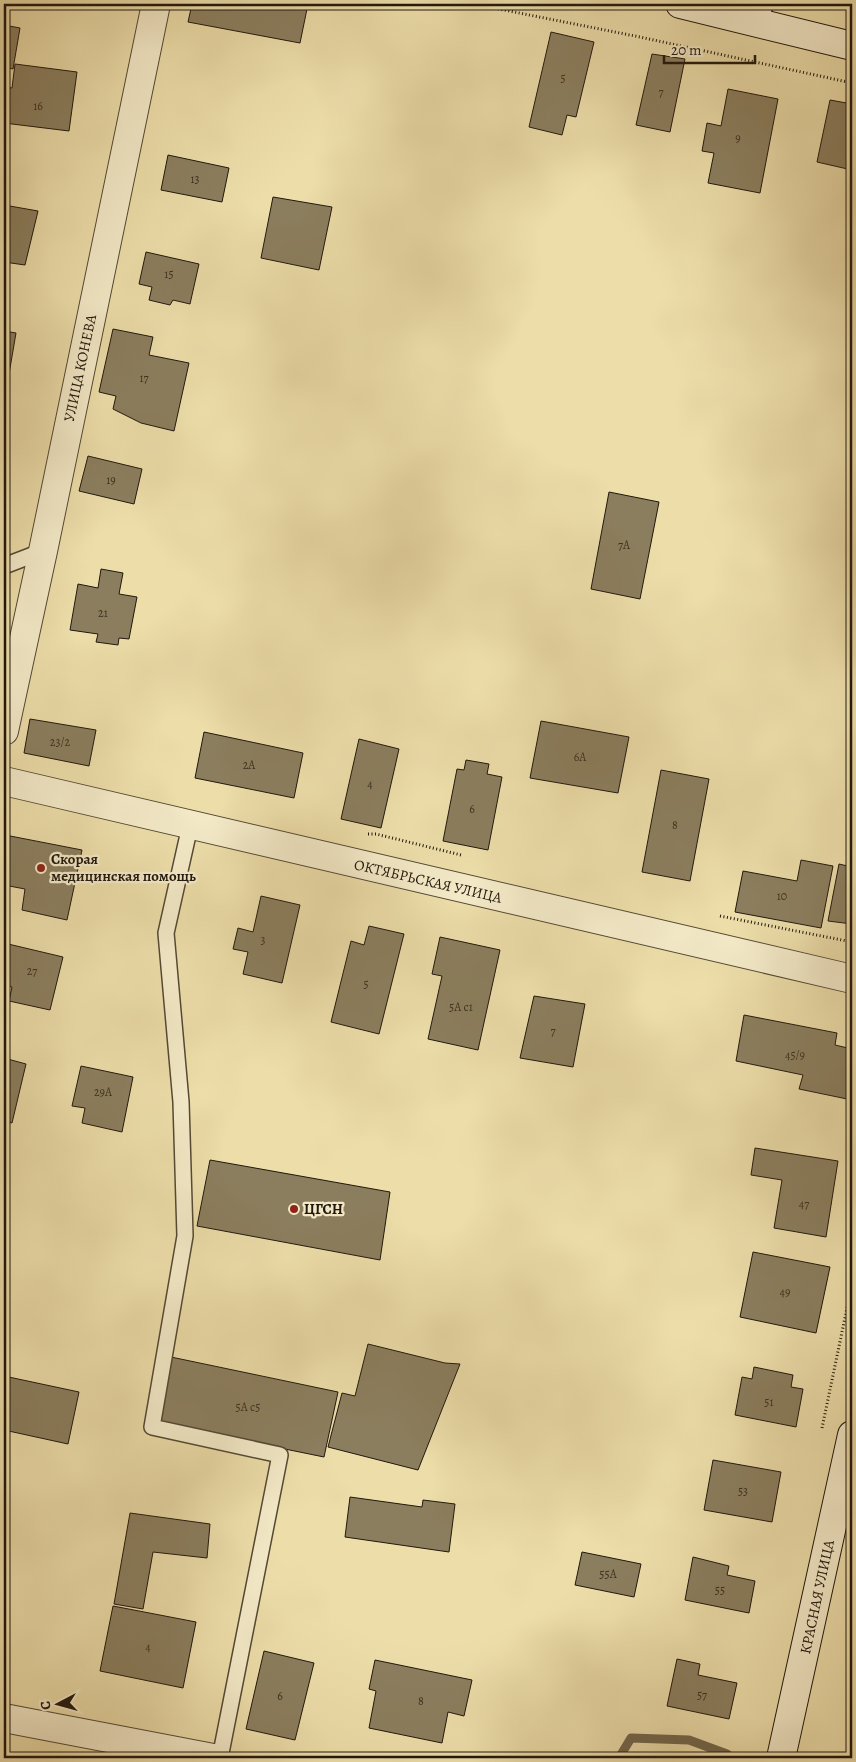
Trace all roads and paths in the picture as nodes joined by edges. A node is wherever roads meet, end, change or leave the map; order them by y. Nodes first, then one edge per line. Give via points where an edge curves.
1 (156, 4) edge
2 (474, 4) edge
3 (680, 4) edge
4 (763, 14) edge
5 (852, 46) edge
6 (852, 83) edge
7 (43, 550) junction
8 (4, 566) edge
9 (4, 731) edge
10 (4, 781) edge
11 (190, 826) junction
12 (852, 979) edge
13 (852, 1435) edge
14 (4, 1718) edge
15 (213, 1758) edge
16 (220, 1758) edge
17 (781, 1758) edge

1 - 7 street, УЛИЦА КОНЕВА
2 - 6 path
3 - 4 street
4 - 5 street
7 - 8 lane
7 - 9 street, УЛИЦА КОНЕВА
10 - 11 street, ОКТЯБРЬСКАЯ УЛИЦА
11 - 12 street, ОКТЯБРЬСКАЯ УЛИЦА
11 - 16 lane via 166,933 181,1102 185,1236 152,1427 280,1455
13 - 17 street, КРАСНАЯ УЛИЦА
14 - 15 street

